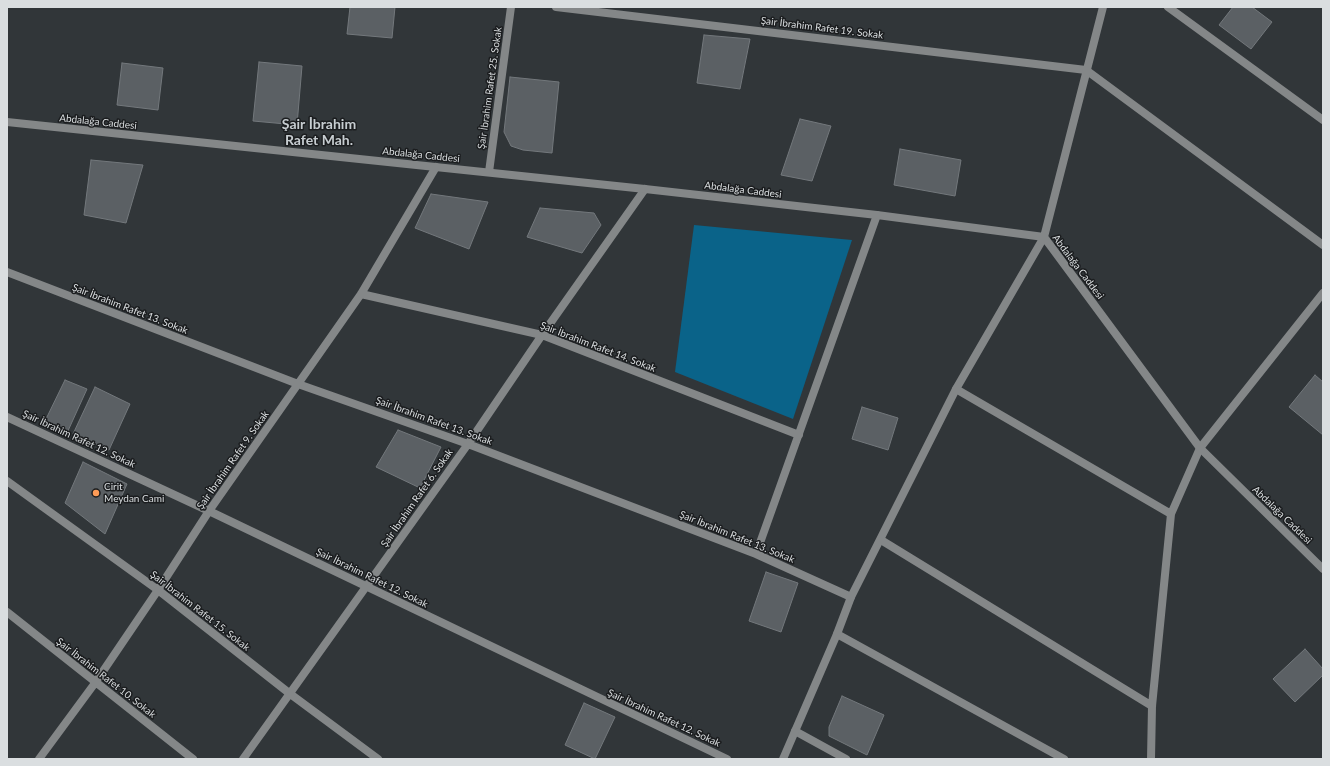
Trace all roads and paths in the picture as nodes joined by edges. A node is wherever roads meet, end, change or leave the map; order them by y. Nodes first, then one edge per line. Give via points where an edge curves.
1 (511, 7) edge
2 (556, 7) edge
3 (1103, 7) edge
4 (1168, 7) edge
5 (1086, 70) junction
6 (1323, 120) edge
7 (7, 122) edge
8 (436, 167) junction
9 (489, 172) junction
10 (645, 188) junction
11 (877, 215) junction
12 (1044, 237) junction
13 (1323, 245) edge
14 (7, 272) edge
15 (361, 294) junction
16 (1323, 294) edge
17 (542, 335) junction
18 (298, 384) junction
19 (956, 390) junction
20 (7, 417) edge
21 (799, 435) junction
22 (468, 444) junction
23 (1200, 448) junction
24 (7, 481) edge
25 (209, 511) junction
26 (1171, 514) junction
27 (880, 540) junction
28 (756, 554) junction
29 (1323, 569) edge
30 (366, 587) junction
31 (158, 590) junction
32 (851, 597) junction
33 (7, 612) edge
34 (838, 634) junction
35 (95, 683) junction
36 (289, 693) junction
37 (1152, 706) junction
38 (795, 731) junction
39 (39, 759) edge
40 (193, 759) edge
41 (243, 759) edge
42 (378, 759) edge
43 (728, 759) edge
44 (783, 759) edge
45 (846, 759) edge
46 (1064, 759) edge
47 (1151, 759) edge

1 - 9 street, Şair İbrahim Rafet 25. Sokak
2 - 5 street, Şair İbrahim Rafet 19. Sokak
3 - 5 street
4 - 6 street
5 - 12 street
5 - 13 street
7 - 8 street, Abdalağa Caddesi
8 - 9 street, Abdalağa Caddesi
8 - 15 street, Şair İbrahim Rafet 9. Sokak
9 - 10 street, Abdalağa Caddesi
10 - 11 street, Abdalağa Caddesi
10 - 17 street, Şair İbrahim Rafet 6. Sokak
11 - 12 street, Abdalağa Caddesi
11 - 21 street
12 - 19 street
12 - 23 street, Abdalağa Caddesi
14 - 18 street, Şair İbrahim Rafet 13. Sokak
15 - 17 street, Şair İbrahim Rafet 14. Sokak
15 - 18 street, Şair İbrahim Rafet 9. Sokak
16 - 23 street
17 - 21 street, Şair İbrahim Rafet 14. Sokak
17 - 22 street, Şair İbrahim Rafet 6. Sokak
18 - 22 street, Şair İbrahim Rafet 13. Sokak
18 - 25 street, Şair İbrahim Rafet 9. Sokak
19 - 26 street
19 - 27 street
20 - 25 street, Şair İbrahim Rafet 12. Sokak
21 - 28 street
22 - 28 street, Şair İbrahim Rafet 13. Sokak
22 - 30 street, Şair İbrahim Rafet 6. Sokak
23 - 26 street
23 - 29 street, Abdalağa Caddesi
24 - 31 street, Şair İbrahim Rafet 15. Sokak
25 - 30 street, Şair İbrahim Rafet 12. Sokak
25 - 31 street, Şair İbrahim Rafet 9. Sokak
26 - 37 street
27 - 32 street
27 - 37 street
28 - 32 street, Şair İbrahim Rafet 13. Sokak
30 - 36 street, Şair İbrahim Rafet 6. Sokak
30 - 43 street, Şair İbrahim Rafet 12. Sokak
31 - 35 street, Şair İbrahim Rafet 9. Sokak
31 - 36 street, Şair İbrahim Rafet 15. Sokak
32 - 34 street
33 - 35 street, Şair İbrahim Rafet 10. Sokak
34 - 38 street
34 - 46 street
35 - 39 street, Şair İbrahim Rafet 9. Sokak
35 - 40 street, Şair İbrahim Rafet 10. Sokak
36 - 41 street, Şair İbrahim Rafet 6. Sokak
36 - 42 street, Şair İbrahim Rafet 15. Sokak
37 - 47 street
38 - 44 street
38 - 45 street

